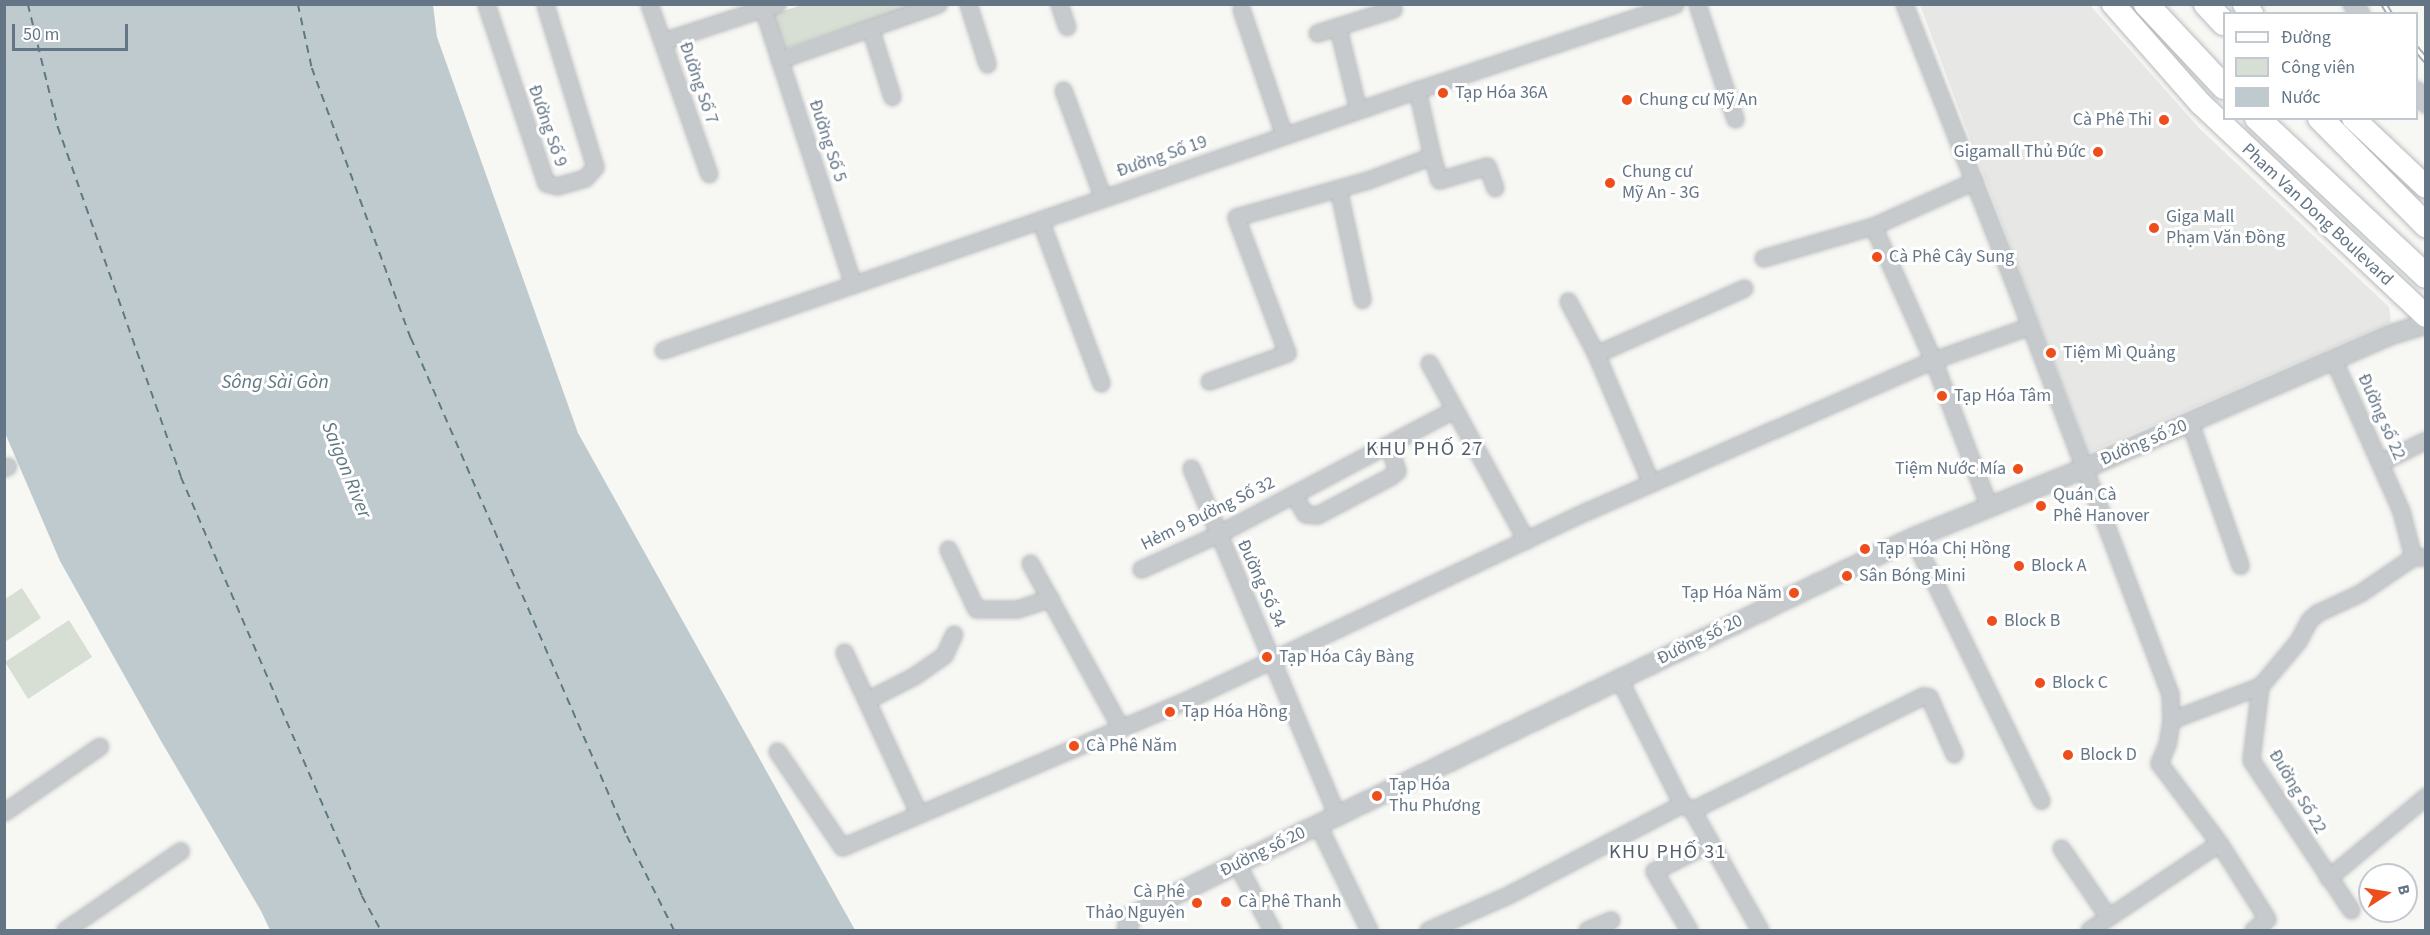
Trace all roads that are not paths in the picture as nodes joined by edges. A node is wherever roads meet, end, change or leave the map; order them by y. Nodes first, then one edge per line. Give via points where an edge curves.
1 (486, 4) edge
2 (545, 4) edge
3 (649, 4) edge
4 (938, 4) edge
5 (968, 4) edge
6 (1059, 4) edge
7 (1675, 4) edge
8 (1697, 4) edge
9 (1904, 4) edge
10 (2113, 4) edge
11 (2146, 4) edge
12 (2206, 4) edge
13 (770, 7) edge
14 (1241, 9) dead end
15 (1393, 9) dead end
16 (2223, 22) edge
17 (1067, 27) dead end
18 (870, 28) junction
19 (1338, 28) junction
20 (1317, 33) dead end
21 (663, 41) junction
22 (779, 60) junction
23 (987, 64) dead end
24 (2223, 86) edge
25 (1063, 90) dead end
26 (1416, 90) junction
27 (892, 97) dead end
28 (1358, 110) junction
29 (1735, 119) dead end
30 (2259, 120) edge
31 (2322, 120) edge
32 (2355, 120) edge
33 (1284, 135) junction
34 (1432, 156) junction
35 (2298, 159) junction
36 (709, 174) dead end
37 (2279, 180) junction
38 (1974, 182) junction
39 (2426, 187) edge
40 (1338, 188) junction
41 (1495, 188) dead end
42 (1103, 198) junction
43 (1040, 220) junction
44 (2426, 225) edge
45 (1873, 226) junction
46 (1763, 258) dead end
47 (2426, 276) edge
48 (853, 285) junction
49 (1744, 288) dead end
50 (1362, 299) dead end
51 (1568, 301) dead end
52 (2426, 316) edge
53 (2426, 324) edge
54 (2030, 326) junction
55 (663, 350) dead end
56 (1596, 354) junction
57 (1933, 360) junction
58 (2334, 361) junction
59 (1430, 363) dead end
60 (1209, 381) dead end
61 (1101, 383) dead end
62 (1453, 410) junction
63 (2190, 423) junction
64 (2426, 440) edge
65 (1388, 444) junction
66 (2380, 462) junction
67 (1191, 468) dead end
68 (2083, 469) junction
69 (1651, 483) junction
70 (1293, 494) junction
71 (1989, 507) junction
72 (1218, 534) junction
73 (1913, 538) junction
74 (1526, 540) junction
75 (948, 549) dead end
76 (2420, 557) edge
77 (1030, 563) dead end
78 (2240, 565) dead end
79 (1141, 569) dead end
80 (1050, 598) junction
81 (954, 634) dead end
82 (844, 652) dead end
83 (1273, 660) junction
84 (1619, 680) junction
85 (2260, 686) junction
86 (867, 700) junction
87 (2171, 720) junction
88 (1120, 727) junction
89 (100, 746) dead end
90 (777, 751) dead end
91 (1954, 754) dead end
92 (2426, 796) edge
93 (2041, 801) dead end
94 (1687, 807) junction
95 (4, 812) edge
96 (919, 814) junction
97 (1337, 816) junction
98 (1318, 825) junction
99 (1710, 843) junction
100 (2219, 843) junction
101 (2061, 848) dead end
102 (180, 851) dead end
103 (1237, 864) junction
104 (2328, 878) junction
105 (2350, 910) dead end
106 (2108, 917) junction
107 (1611, 920) dead end
108 (65, 930) edge
109 (1127, 930) edge
110 (1272, 930) edge
111 (1369, 930) edge
112 (1428, 930) edge
113 (1587, 930) edge
114 (1689, 930) edge
115 (1760, 930) edge
116 (2089, 930) edge
117 (2253, 930) edge

1 - 2 street, Đường Số 9 via 546,183 557,186 585,178 595,167
3 - 21 street, Đường Số 7
4 - 18 street
5 - 23 street
6 - 17 street
7 - 26 street, Đường Số 19
8 - 29 street
9 - 38 street
10 - 37 main road, Pham Van Dong Boulevard via 2201,104
11 - 24 highway
12 - 16 highway
13 - 21 street
13 - 22 street, Đường Số 5
14 - 33 street
15 - 19 street
18 - 22 street
18 - 27 street
19 - 20 street
19 - 28 street
21 - 36 street, Đường Số 7
22 - 48 street, Đường Số 5
25 - 42 street
26 - 28 street, Đường Số 19
26 - 34 street
28 - 33 street, Đường Số 19
30 - 35 highway, Pham Van Dong Boulevard
31 - 44 highway
32 - 39 main road
33 - 42 street, Đường Số 19
34 - 40 street
34 - 41 street via 1439,180 1487,166
35 - 37 main road
35 - 47 highway, Pham Van Dong Boulevard
37 - 52 main road, Pham Van Dong Boulevard
38 - 45 street
38 - 54 street
40 - 50 street
40 - 60 street via 1236,217 1287,353
42 - 43 street, Đường Số 19
43 - 48 street, Đường Số 19
43 - 61 street
45 - 46 street
45 - 57 street
48 - 55 street, Đường Số 19
49 - 56 street
51 - 56 street
53 - 58 street, Đường số 20 via 2390,335
54 - 57 street
54 - 68 street
56 - 69 street
57 - 69 street
57 - 71 street
58 - 63 street, Đường số 20
58 - 66 street, Đường số 22
59 - 62 street
62 - 65 street, Hẻm 9 Đường Số 32
62 - 74 street
63 - 68 street, Đường số 20
63 - 78 street
64 - 66 street
65 - 70 street, Hẻm 9 Đường Số 32
65 - 70 street, Hẻm 9 Đường Số 32 via 1397,471 1317,515 1305,514
66 - 76 street, Đường số 22
67 - 72 street, Đường Số 34
68 - 71 street, Đường số 20
68 - 87 street via 2170,693
69 - 74 street
70 - 72 street, Hẻm 9 Đường Số 32
71 - 73 street, Đường số 20
72 - 79 street, Hẻm 9 Đường Số 32
72 - 83 street, Đường Số 34
73 - 84 street, Đường số 20
73 - 93 street
74 - 83 street
75 - 80 street via 976,609 1017,609
76 - 85 street via 2317,613
77 - 80 street
80 - 88 street
81 - 86 street via 944,655
82 - 86 street
83 - 88 street
83 - 97 street, Đường Số 34
84 - 94 street
84 - 97 street, Đường số 20
85 - 87 street
85 - 104 street, Đường Số 22 via 2251,760
86 - 96 street
87 - 100 street via 2159,764
88 - 96 street
89 - 95 street
90 - 96 street via 842,847
91 - 94 street via 1929,697 1923,696
92 - 104 street
94 - 99 street
94 - 112 street
97 - 98 street, Đường số 20
98 - 103 street, Đường số 20
98 - 111 street
99 - 114 street via 1654,871
99 - 115 street
100 - 106 street
100 - 117 street via 2267,918
101 - 106 street
102 - 108 street
103 - 109 street, Đường số 20 via 1130,917
103 - 110 street
104 - 105 street, Đường Số 22
106 - 116 street
107 - 113 street

